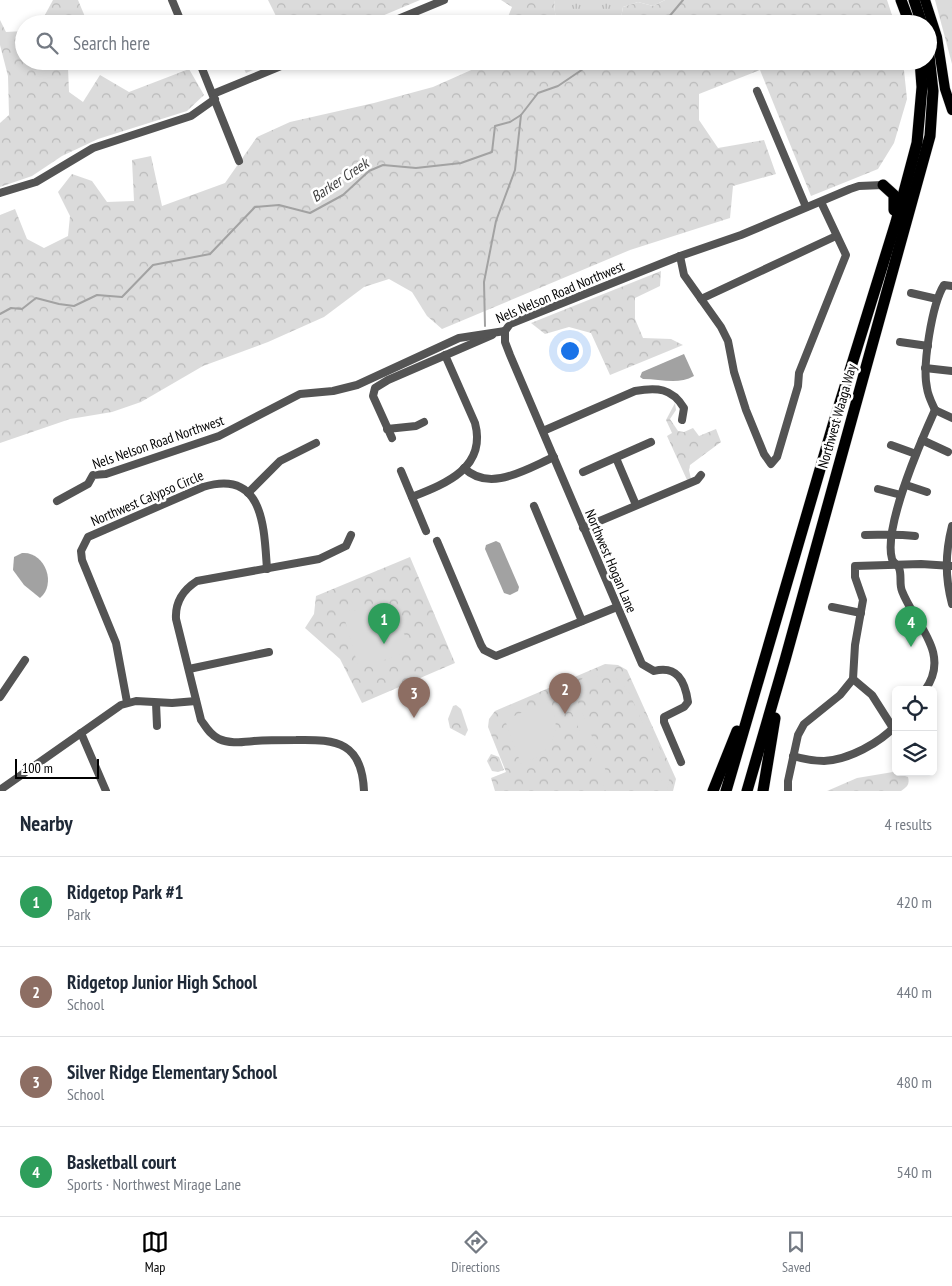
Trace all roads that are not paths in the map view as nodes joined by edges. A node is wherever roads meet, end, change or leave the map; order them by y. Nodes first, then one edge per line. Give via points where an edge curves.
1 (172, 0) edge
2 (444, 0) edge
3 (901, 0) edge
4 (914, 0) edge
5 (925, 0) edge
6 (178, 15) edge
7 (408, 15) edge
8 (907, 15) edge
9 (919, 15) edge
10 (930, 15) edge
11 (937, 37) edge
12 (202, 70) edge
13 (273, 70) edge
14 (921, 70) edge
15 (931, 70) edge
16 (757, 91) dead end
17 (214, 96) junction
18 (952, 110) edge
19 (917, 143) junction
20 (239, 161) dead end
21 (883, 185) junction
22 (0, 193) edge
23 (821, 202) junction
24 (806, 207) junction
25 (836, 236) junction
26 (888, 244) junction
27 (680, 256) junction
28 (952, 286) edge
29 (910, 293) dead end
30 (701, 299) junction
31 (937, 299) junction
32 (503, 332) junction
33 (900, 342) dead end
34 (928, 346) junction
35 (445, 355) junction
36 (925, 368) junction
37 (952, 372) edge
38 (934, 410) junction
39 (952, 418) edge
40 (682, 420) dead end
41 (424, 422) dead end
42 (387, 429) junction
43 (543, 431) junction
44 (392, 438) dead end
45 (922, 440) junction
46 (652, 442) dead end
47 (316, 444) dead end
48 (891, 445) dead end
49 (948, 452) dead end
50 (916, 454) junction
51 (554, 457) junction
52 (616, 458) junction
53 (464, 468) junction
54 (401, 471) dead end
55 (583, 472) dead end
56 (701, 475) dead end
57 (906, 485) junction
58 (878, 489) dead end
59 (927, 492) dead end
60 (248, 493) junction
61 (902, 496) junction
62 (412, 498) junction
63 (57, 501) dead end
64 (636, 505) junction
65 (534, 506) dead end
66 (952, 526) edge
67 (583, 528) junction
68 (426, 531) dead end
69 (892, 533) junction
70 (351, 535) dead end
71 (865, 535) dead end
72 (915, 536) dead end
73 (437, 541) dead end
74 (895, 564) junction
75 (949, 566) edge
76 (268, 569) junction
77 (952, 604) edge
78 (617, 607) junction
79 (832, 607) dead end
80 (861, 613) junction
81 (582, 621) junction
82 (269, 652) dead end
83 (24, 660) dead end
84 (785, 660) junction
85 (189, 669) junction
86 (853, 679) junction
87 (928, 686) edge
88 (756, 689) junction
89 (0, 697) edge
90 (196, 701) junction
91 (127, 702) junction
92 (156, 702) junction
93 (892, 723) edge
94 (157, 726) dead end
95 (892, 728) edge
96 (81, 733) junction
97 (793, 756) junction
98 (681, 762) dead end
99 (0, 790) edge
100 (106, 791) edge
101 (364, 791) edge
102 (714, 791) edge
103 (726, 791) edge
104 (746, 791) edge
105 (763, 791) edge
106 (788, 791) edge

1 - 6 street
2 - 7 street
3 - 8 highway
4 - 9 highway
5 - 10 main road
11 - 18 main road via 945,89
12 - 17 street
13 - 17 street
14 - 19 highway, Northwest Waaga Way
15 - 84 highway, Northwest Waaga Way via 933,91 930,136
16 - 24 street
17 - 20 street
17 - 22 street via 191,116 93,148 36,182
19 - 21 highway via 904,175 893,184
19 - 26 highway, Northwest Waaga Way
21 - 23 street, Nels Nelson Road Northwest via 859,186
21 - 26 highway via 894,195 896,203
23 - 24 street, Nels Nelson Road Northwest
23 - 25 street
24 - 27 street, Nels Nelson Road Northwest via 741,235
25 - 30 street
25 - 30 street via 846,255 799,373 777,458 770,464 746,410 728,341
26 - 88 highway, Northwest Waaga Way
27 - 30 street via 684,275
27 - 32 street, Nels Nelson Road Northwest via 510,324
28 - 31 street via 944,285
29 - 31 street
31 - 34 street
32 - 35 street
32 - 43 street, Northwest Hogan Lane
32 - 63 street, Nels Nelson Road Northwest via 459,338 356,385 300,394 219,436 106,474 93,475 88,484
33 - 34 street
34 - 36 street
35 - 42 street via 375,388 373,396
35 - 53 street via 477,432 475,451
36 - 37 street
36 - 38 street via 926,388
38 - 39 street
38 - 45 street
40 - 43 street via 684,408 674,395 647,389 635,391
41 - 42 street
42 - 44 street
43 - 51 street, Northwest Hogan Lane
45 - 49 street
45 - 50 street
46 - 52 street
47 - 60 street via 280,461
48 - 50 street
50 - 57 street
51 - 53 street via 496,480 480,479
51 - 67 street, Northwest Hogan Lane
52 - 55 street
52 - 64 street
53 - 62 street via 444,485
54 - 62 street
56 - 64 street via 697,480
57 - 59 street
57 - 61 street
58 - 61 street
60 - 76 street via 262,515
60 - 91 street, Northwest Calypso Circle via 230,484 212,484 93,533 84,542 82,560 116,643
61 - 69 street
62 - 68 street
64 - 67 street
65 - 81 street
66 - 75 street via 946,552
67 - 78 street, Northwest Hogan Lane
69 - 71 street
69 - 72 street
69 - 74 street via 892,559
70 - 76 street via 346,546 327,556
73 - 81 street via 481,645 489,653 502,655
74 - 75 street
74 - 80 street via 855,566 854,577 863,600
74 - 87 street via 899,567 901,590 934,647 935,671
75 - 77 street via 947,585
76 - 85 street via 205,579 190,586 183,594 177,604 176,619
78 - 81 street
78 - 98 street, Northwest Hogan Lane via 642,664 654,671 673,670 681,682 688,702 668,713 664,722
79 - 80 street
80 - 86 street
82 - 85 street
83 - 89 street
84 - 104 highway, Northwest Waaga Way
84 - 105 highway
85 - 90 street
86 - 93 street via 872,696
86 - 97 street via 840,695 804,724
88 - 102 highway
88 - 103 highway, Northwest Waaga Way
90 - 92 street
90 - 101 street via 201,720 218,739 233,743 315,739 346,747 361,767
91 - 92 street
91 - 96 street
92 - 94 street
95 - 97 street via 877,740 841,757 825,761
96 - 99 street
96 - 100 street
97 - 106 street

